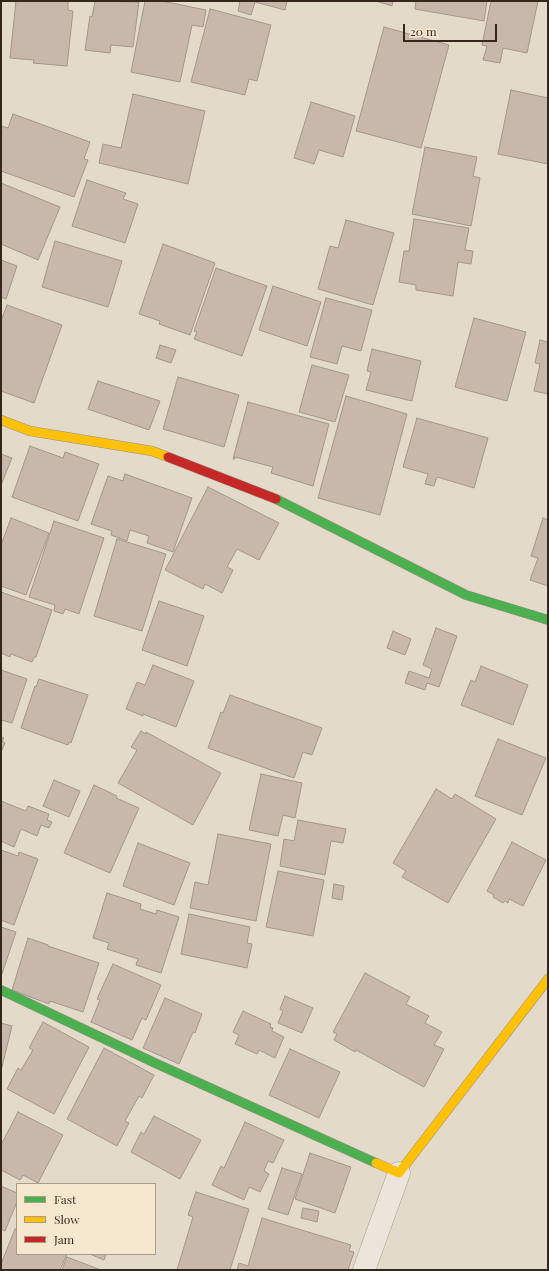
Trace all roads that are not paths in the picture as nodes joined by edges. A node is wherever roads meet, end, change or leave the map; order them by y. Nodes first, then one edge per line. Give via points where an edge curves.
1 (1, 420) edge
2 (548, 620) edge
3 (548, 979) edge
4 (1, 990) edge
5 (399, 1173) junction
6 (364, 1270) edge

1 - 2 street via 30,431 152,451 269,495 466,595
3 - 5 street
4 - 5 street
5 - 6 street

